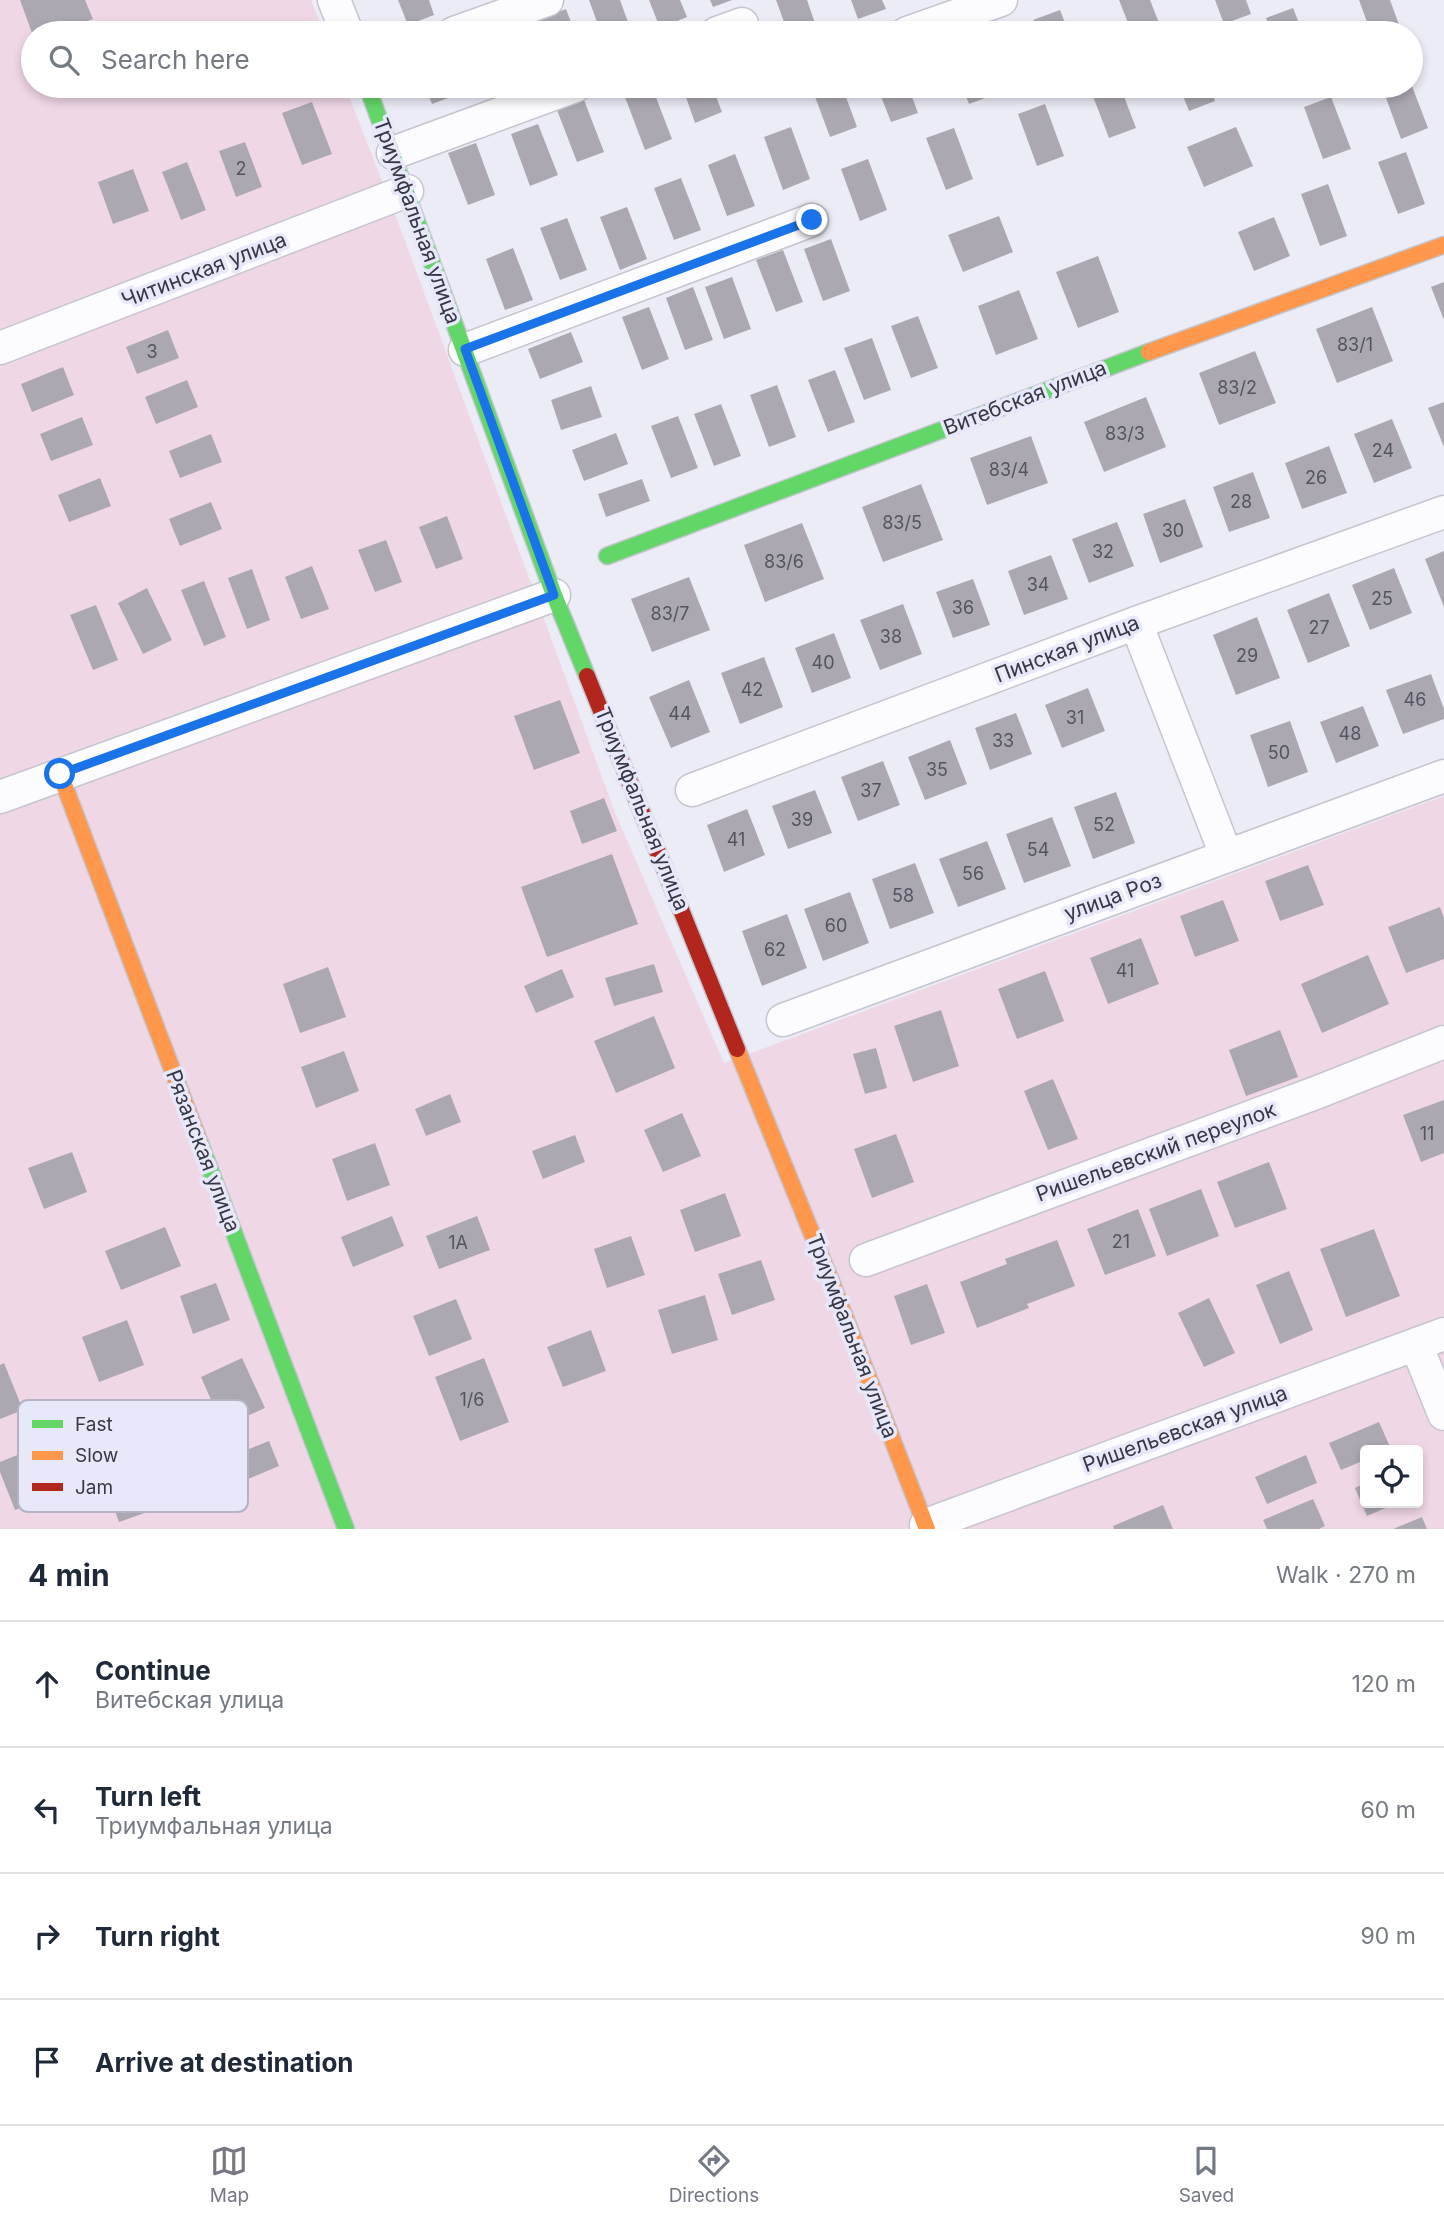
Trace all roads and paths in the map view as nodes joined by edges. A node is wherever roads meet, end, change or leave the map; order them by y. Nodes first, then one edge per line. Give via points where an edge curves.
1 (334, 0) edge
2 (547, 0) edge
3 (1002, 0) edge
4 (342, 21) edge
5 (488, 21) edge
6 (941, 21) edge
7 (372, 98) edge
8 (542, 98) edge
9 (393, 153) junction
10 (407, 191) junction
11 (812, 220) dead end
12 (1444, 245) edge
13 (0, 348) edge
14 (465, 349) junction
15 (1444, 512) edge
16 (607, 556) dead end
17 (554, 595) junction
18 (1136, 623) junction
19 (60, 774) junction
20 (1444, 776) edge
21 (692, 790) dead end
22 (0, 796) edge
23 (1226, 855) junction
24 (783, 1020) dead end
25 (1444, 1042) edge
26 (866, 1260) dead end
27 (1430, 1339) edge
28 (1444, 1414) edge
29 (927, 1527) edge
30 (346, 1529) edge

1 - 4 street
2 - 5 street
3 - 6 street
7 - 9 street, Триумфальная улица
8 - 9 street
9 - 10 street, Триумфальная улица
10 - 13 street, Читинская улица
10 - 14 street, Триумфальная улица
11 - 14 street
12 - 16 street, Витебская улица
14 - 17 street, Триумфальная улица
15 - 18 street, Пинская улица
17 - 19 street
17 - 29 street, Триумфальная улица
18 - 21 street, Пинская улица
18 - 23 street
19 - 22 street
19 - 30 street, Рязанская улица
20 - 23 street, улица Роз
23 - 24 street, улица Роз
25 - 26 street, Ришельевский переулок
27 - 28 street
27 - 29 street, Ришельевская улица

